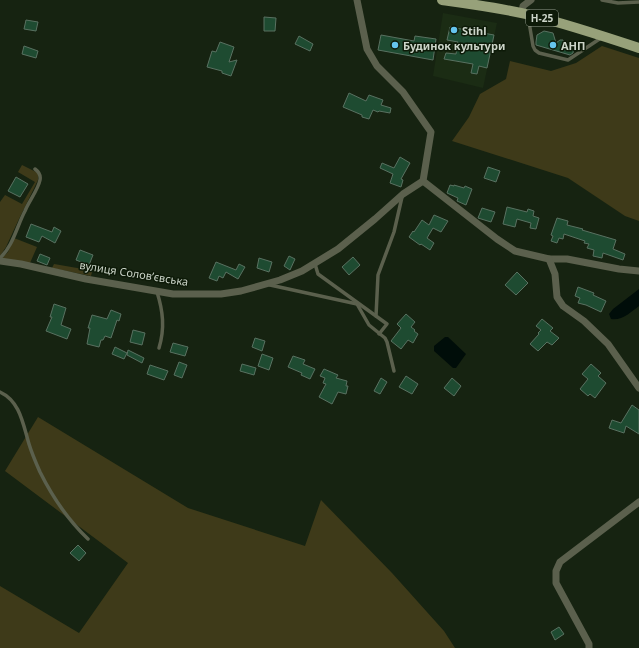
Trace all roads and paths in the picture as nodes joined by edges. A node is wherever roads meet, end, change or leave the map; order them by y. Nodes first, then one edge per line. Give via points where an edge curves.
1 (357, 0) edge
2 (442, 0) edge
3 (530, 0) edge
4 (602, 0) edge
5 (639, 2) edge
6 (525, 14) junction
7 (604, 36) junction
8 (639, 48) edge
9 (35, 169) dead end
10 (423, 181) junction
11 (402, 194) junction
12 (0, 258) edge
13 (549, 259) junction
14 (0, 262) edge
15 (314, 263) junction
16 (639, 271) edge
17 (268, 284) junction
18 (157, 291) junction
19 (356, 303) junction
20 (376, 316) junction
21 (379, 334) junction
22 (159, 348) dead end
23 (394, 371) dead end
24 (639, 388) edge
25 (0, 392) edge
26 (639, 502) edge
27 (88, 540) dead end
28 (589, 648) edge

1 - 10 street via 367,49 377,66 403,92 431,132
2 - 6 main road, Н-25
3 - 6 street via 524,6
4 - 5 lane via 618,3
6 - 7 main road, Н-25
6 - 7 lane via 533,46 539,53 568,60
7 - 8 main road, Н-25
9 - 12 lane via 40,176 38,185 8,248
10 - 11 street, вулиця Соловʼєвська
10 - 13 street via 515,251
11 - 15 street, вулиця Соловʼєвська via 344,244
11 - 20 lane via 394,232 378,275
13 - 16 street via 567,259
13 - 24 street via 555,274 557,297 608,344
14 - 18 street, вулиця Соловʼєвська
15 - 17 street, вулиця Соловʼєвська via 302,271
15 - 19 lane via 318,274
17 - 18 street, вулиця Соловʼєвська via 241,292 221,294 173,294
17 - 19 lane
18 - 22 lane via 164,324
19 - 20 lane
19 - 21 lane via 369,325
20 - 21 lane via 387,324
21 - 23 lane via 387,342
25 - 27 lane via 12,401 18,410 34,458 58,504
26 - 28 street via 560,562 556,571 556,583

